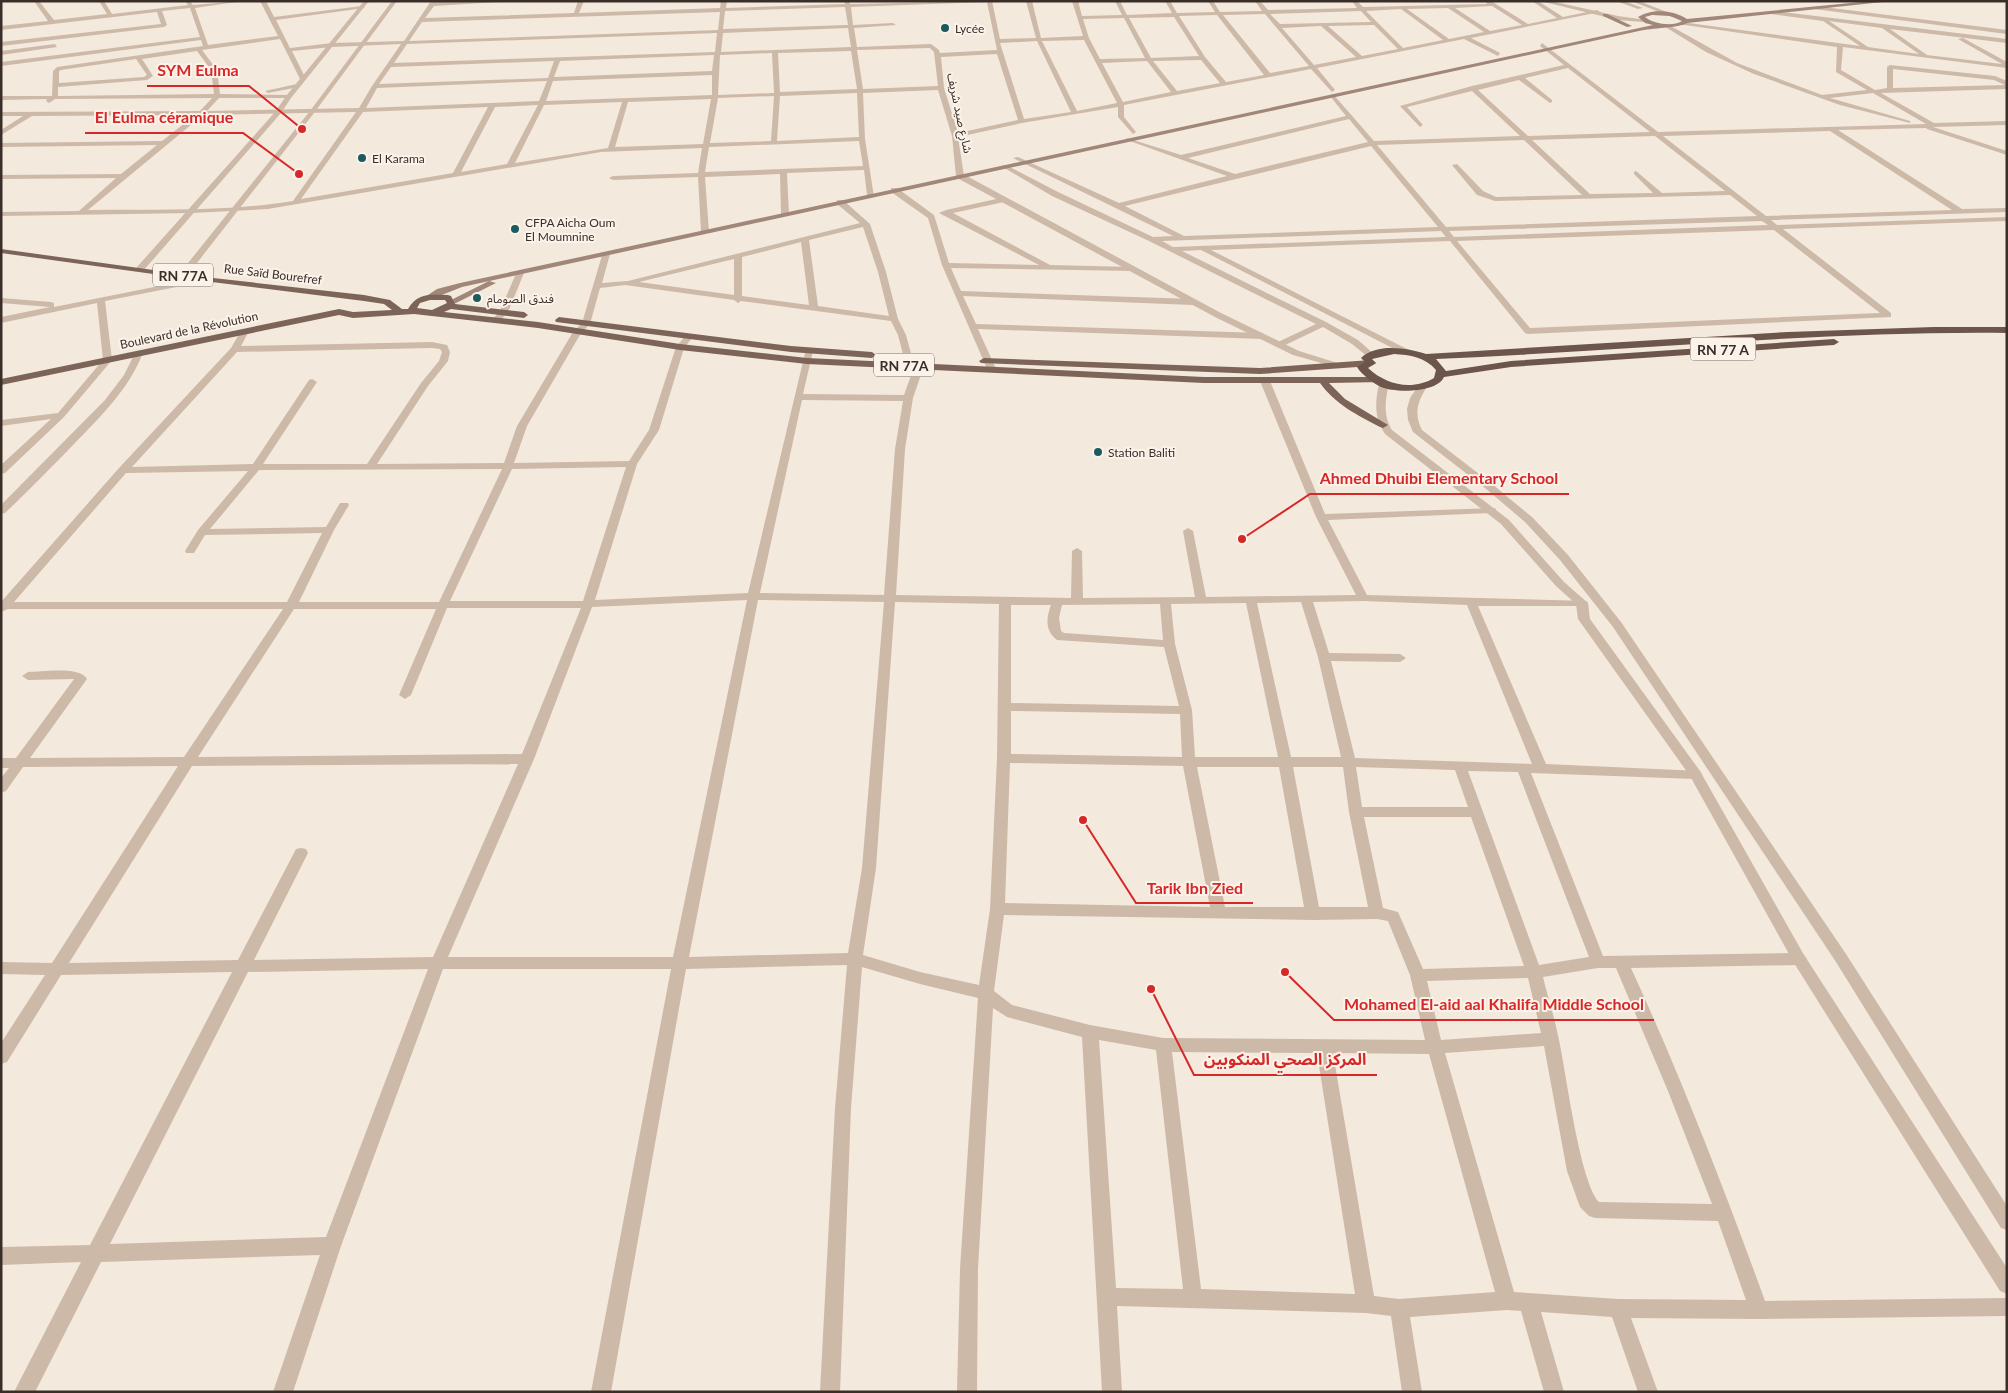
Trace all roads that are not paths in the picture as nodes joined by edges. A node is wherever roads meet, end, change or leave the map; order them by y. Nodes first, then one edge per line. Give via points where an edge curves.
1 (36, 1) edge
2 (101, 1) edge
3 (241, 1) edge
4 (263, 1) edge
5 (367, 1) edge
6 (395, 1) edge
7 (510, 1) edge
8 (581, 1) edge
9 (724, 1) edge
10 (786, 1) edge
11 (987, 1) edge
12 (1029, 1) edge
13 (1075, 1) edge
14 (1117, 1) edge
15 (1167, 1) edge
16 (1210, 1) edge
17 (1257, 1) edge
18 (1354, 1) edge
19 (1395, 1) edge
20 (1444, 1) edge
21 (1534, 1) edge
22 (1542, 1) edge
23 (1618, 1) edge
24 (1633, 1) edge
25 (1856, 1) edge
26 (1890, 1) edge
27 (433, 3) edge
28 (934, 3) edge
29 (1489, 3) edge
30 (190, 4) edge
31 (847, 4) edge
32 (888, 4) edge
33 (1308, 6) dead end
34 (1450, 7) junction
35 (362, 8) junction
36 (1816, 8) junction
37 (786, 9) junction
38 (1403, 9) junction
39 (159, 10) junction
40 (1362, 10) junction
41 (722, 11) junction
42 (1302, 12) junction
43 (1313, 12) junction
44 (1597, 12) junction
45 (1266, 13) junction
46 (1773, 13) junction
47 (1219, 14) junction
48 (1650, 14) junction
49 (576, 15) junction
50 (1605, 15) junction
51 (112, 16) junction
52 (1176, 16) junction
53 (1675, 16) junction
54 (1078, 18) junction
55 (1125, 18) junction
56 (1561, 18) junction
57 (1643, 18) junction
58 (272, 19) junction
59 (1820, 19) junction
60 (421, 20) junction
61 (52, 22) junction
62 (1376, 23) junction
63 (1682, 24) junction
64 (893, 25) junction
65 (1314, 25) junction
66 (1323, 25) junction
67 (1526, 25) junction
68 (1663, 25) junction
69 (1279, 26) junction
70 (1629, 26) junction
71 (850, 27) junction
72 (1883, 27) junction
73 (1, 28) edge
74 (719, 31) junction
75 (894, 32) dead end
76 (1488, 32) junction
77 (2007, 32) edge
78 (1696, 34) dead end
79 (1957, 36) junction
80 (282, 37) junction
81 (114, 38) dead end
82 (202, 38) junction
83 (1086, 38) junction
84 (1466, 38) junction
85 (105, 39) dead end
86 (1039, 40) junction
87 (996, 41) junction
88 (1448, 41) junction
89 (2007, 41) edge
90 (405, 42) junction
91 (1, 44) edge
92 (362, 44) junction
93 (332, 45) junction
94 (58, 46) dead end
95 (1840, 46) junction
96 (1544, 47) junction
97 (202, 48) junction
98 (852, 48) junction
99 (1401, 49) junction
100 (288, 50) junction
101 (775, 50) junction
102 (1869, 50) junction
103 (999, 52) junction
104 (1, 53) edge
105 (717, 53) junction
106 (1498, 54) junction
107 (938, 55) junction
108 (138, 57) junction
109 (1360, 57) junction
110 (1927, 57) junction
111 (558, 58) junction
112 (1204, 58) junction
113 (1149, 60) junction
114 (1097, 61) junction
115 (1, 64) edge
116 (390, 65) junction
117 (2007, 65) edge
118 (1314, 66) junction
119 (1569, 66) junction
120 (1939, 72) junction
121 (715, 73) junction
122 (1268, 75) junction
123 (1522, 78) junction
124 (303, 79) junction
125 (549, 80) junction
126 (1796, 80) dead end
127 (56, 84) junction
128 (1224, 84) junction
129 (1905, 84) dead end
130 (2007, 85) edge
131 (297, 86) junction
132 (375, 86) junction
133 (1944, 86) junction
134 (1986, 87) junction
135 (941, 88) junction
136 (1472, 88) junction
137 (1966, 88) junction
138 (860, 90) junction
139 (1890, 90) junction
140 (1873, 92) junction
141 (778, 93) junction
142 (1175, 93) junction
143 (1332, 93) junction
144 (1839, 95) junction
145 (1984, 95) dead end
146 (2004, 95) edge
147 (55, 96) junction
148 (217, 96) junction
149 (237, 96) junction
150 (715, 96) junction
151 (1957, 96) dead end
152 (1965, 96) dead end
153 (1973, 96) dead end
154 (288, 97) junction
155 (1823, 97) junction
156 (1, 98) edge
157 (626, 99) junction
158 (1550, 101) dead end
159 (542, 102) junction
160 (493, 104) junction
161 (1121, 104) junction
162 (362, 109) junction
163 (201, 112) junction
164 (278, 112) junction
165 (312, 112) junction
166 (1075, 113) junction
167 (1, 114) edge
168 (30, 114) junction
169 (1350, 117) junction
170 (1022, 121) junction
171 (2007, 123) edge
172 (1931, 124) junction
173 (1420, 125) dead end
174 (1940, 125) junction
175 (1920, 126) junction
176 (1830, 128) junction
177 (1, 133) edge
178 (1656, 134) junction
179 (955, 136) junction
180 (1131, 136) junction
181 (862, 139) junction
182 (1527, 139) junction
183 (774, 142) junction
184 (164, 143) junction
185 (1373, 143) junction
186 (1, 144) edge
187 (707, 145) junction
188 (2007, 146) edge
189 (611, 149) junction
190 (2007, 153) edge
191 (1016, 158) junction
192 (1178, 158) junction
193 (1024, 162) junction
194 (510, 165) junction
195 (1455, 165) dead end
196 (1004, 166) junction
197 (867, 168) junction
198 (784, 172) junction
199 (456, 174) junction
200 (1636, 174) dead end
201 (701, 175) junction
202 (123, 176) junction
203 (960, 176) junction
204 (1, 177) edge
205 (1235, 177) junction
206 (614, 178) dead end
207 (894, 190) junction
208 (1731, 193) junction
209 (871, 195) junction
210 (1660, 195) junction
211 (1590, 198) junction
212 (1002, 200) junction
213 (295, 202) junction
214 (840, 202) junction
215 (1118, 205) junction
216 (235, 209) junction
217 (2007, 210) edge
218 (192, 211) junction
219 (82, 212) junction
220 (946, 212) junction
221 (1961, 212) junction
222 (1, 214) edge
223 (785, 214) junction
224 (931, 216) junction
225 (1764, 219) junction
226 (2007, 219) edge
227 (866, 224) junction
228 (1776, 228) junction
229 (1445, 230) junction
230 (705, 232) junction
231 (1182, 238) junction
232 (1152, 239) junction
233 (804, 240) junction
234 (1453, 240) junction
235 (1172, 249) junction
236 (1204, 249) junction
237 (1, 251) edge
238 (606, 254) junction
239 (738, 256) junction
240 (946, 265) junction
241 (1049, 266) junction
242 (140, 269) junction
243 (1133, 269) junction
244 (520, 273) junction
245 (183, 275) junction
246 (508, 275) junction
247 (204, 279) junction
248 (625, 283) junction
249 (596, 286) junction
250 (958, 294) junction
251 (425, 298) junction
252 (1, 300) edge
253 (101, 300) junction
254 (738, 300) junction
255 (387, 302) junction
256 (1193, 302) junction
257 (450, 304) junction
258 (66, 306) junction
259 (814, 309) junction
260 (414, 310) junction
261 (339, 312) junction
262 (400, 312) junction
263 (504, 312) junction
264 (431, 313) junction
265 (894, 319) junction
266 (1, 320) edge
267 (496, 320) junction
268 (586, 324) junction
269 (1323, 324) junction
270 (972, 326) junction
271 (2007, 330) edge
272 (245, 331) junction
273 (577, 332) junction
274 (1262, 336) junction
275 (2007, 338) edge
276 (684, 342) junction
277 (1279, 345) junction
278 (235, 349) junction
279 (1406, 352) junction
280 (138, 355) junction
281 (808, 356) junction
282 (1423, 357) junction
283 (1371, 359) junction
284 (108, 360) junction
285 (914, 362) junction
286 (990, 365) junction
287 (1339, 365) junction
288 (1300, 368) junction
289 (1441, 375) junction
290 (1323, 381) junction
291 (1, 382) edge
292 (312, 382) dead end
293 (1265, 382) junction
294 (1382, 382) junction
295 (1422, 387) junction
296 (798, 397) junction
297 (908, 398) junction
298 (61, 415) junction
299 (1, 423) edge
300 (1383, 425) junction
301 (632, 464) junction
302 (257, 466) junction
303 (370, 467) junction
304 (508, 467) junction
305 (123, 470) junction
306 (1, 471) edge
307 (344, 505) dead end
308 (1491, 510) junction
309 (1, 511) edge
310 (1322, 517) junction
311 (328, 530) junction
312 (1188, 531) dead end
313 (202, 532) junction
314 (190, 551) dead end
315 (1077, 551) dead end
316 (753, 596) junction
317 (1363, 598) junction
318 (1306, 599) junction
319 (889, 600) junction
320 (1005, 600) junction
321 (1165, 600) junction
322 (1201, 600) junction
323 (1252, 600) junction
324 (1058, 602) junction
325 (1078, 602) junction
326 (1471, 602) junction
327 (1582, 603) junction
328 (443, 604) junction
329 (588, 604) junction
330 (2, 606) edge
331 (291, 606) junction
332 (1168, 644) junction
333 (1324, 657) junction
334 (1400, 658) dead end
335 (28, 676) dead end
336 (405, 695) dead end
337 (1003, 707) junction
338 (1186, 710) junction
339 (527, 758) junction
340 (1004, 758) junction
341 (189, 760) junction
342 (1285, 761) junction
343 (1189, 762) junction
344 (1349, 762) junction
345 (1, 763) edge
346 (20, 763) junction
347 (1460, 766) junction
348 (1523, 769) junction
349 (1541, 769) junction
350 (1695, 774) junction
351 (1, 788) edge
352 (1356, 812) junction
353 (1478, 812) junction
354 (301, 853) dead end
355 (997, 909) junction
356 (1219, 913) junction
357 (1377, 913) junction
358 (1313, 914) junction
359 (855, 959) junction
360 (1799, 959) junction
361 (1598, 962) junction
362 (1620, 962) junction
363 (438, 963) junction
364 (680, 963) junction
365 (243, 966) junction
366 (1, 968) edge
367 (56, 970) junction
368 (1534, 972) junction
369 (1418, 975) junction
370 (986, 993) junction
371 (1090, 1032) junction
372 (1551, 1039) junction
373 (1163, 1045) junction
374 (1324, 1046) junction
375 (1434, 1047) junction
376 (1, 1058) edge
377 (1725, 1213) junction
378 (2007, 1222) edge
379 (332, 1246) junction
380 (95, 1254) junction
381 (1, 1256) edge
382 (2007, 1285) edge
383 (1107, 1297) junction
384 (1193, 1298) junction
385 (1507, 1301) junction
386 (1528, 1301) junction
387 (1366, 1304) junction
388 (2007, 1307) edge
389 (1399, 1308) junction
390 (1618, 1308) junction
391 (1759, 1310) junction
392 (24, 1392) edge
393 (283, 1392) edge
394 (600, 1392) edge
395 (830, 1392) edge
396 (967, 1392) edge
397 (1112, 1392) edge
398 (1412, 1392) edge
399 (1554, 1392) edge
400 (1648, 1392) edge

1 - 61 street
2 - 51 street
3 - 30 street
4 - 58 street
5 - 35 street
6 - 92 street
7 - 27 street
8 - 49 street
9 - 41 street
10 - 37 street
11 - 28 street
11 - 87 street
12 - 86 street
13 - 54 street
14 - 55 street
15 - 52 street
16 - 47 street
17 - 45 street
18 - 40 street
19 - 38 street
20 - 34 street
21 - 56 street
22 - 44 street
23 - 48 street
24 - 53 street
25 - 53 main road via 1730,14
26 - 36 main road
27 - 60 street
28 - 32 street
29 - 34 street
29 - 67 street
30 - 39 street
30 - 82 street
31 - 32 street
31 - 37 street
31 - 71 street
32 - 64 street
33 - 43 street
34 - 38 street
34 - 76 street
35 - 58 street
35 - 93 street
36 - 46 main road
36 - 77 street
37 - 41 street
38 - 40 street
38 - 88 street
39 - 51 street
39 - 91 street via 164,25
40 - 43 street
40 - 62 street
41 - 49 street
41 - 74 street
42 - 43 street
42 - 45 street
42 - 65 street
44 - 50 street
44 - 56 street
45 - 47 street
45 - 69 street
46 - 59 street
46 - 63 main road
47 - 52 street
47 - 122 street
48 - 53 main road
48 - 57 main road
49 - 60 street
50 - 57 street
50 - 70 main road
51 - 61 street
52 - 55 street
52 - 112 street
53 - 63 main road
54 - 55 street
54 - 83 street
55 - 113 street
56 - 67 street
57 - 68 main road
57 - 70 main road
58 - 80 street
59 - 72 street
59 - 102 street
60 - 90 street
61 - 73 street
62 - 66 street
62 - 99 street
63 - 68 main road
63 - 78 street
63 - 95 street
64 - 71 street
64 - 75 street
65 - 66 street
65 - 69 street
66 - 109 street
67 - 76 street
68 - 96 main road
68 - 155 street via 1737,65
69 - 118 street
70 - 96 main road
71 - 74 street
71 - 98 street
72 - 79 street
72 - 110 street
74 - 90 street
74 - 105 street
76 - 84 street
79 - 89 street
79 - 117 street
80 - 97 street
80 - 100 street
81 - 85 street
82 - 97 street
82 - 115 street
83 - 86 street
83 - 114 street
84 - 88 street
84 - 106 street
86 - 87 street
86 - 166 street
87 - 103 street
88 - 99 street
90 - 92 street
90 - 116 street
92 - 93 street
92 - 165 street
93 - 100 street
93 - 124 street
94 - 104 street
95 - 102 street
95 - 140 street via 1838,70
96 - 106 main road
96 - 119 street
96 - 143 main road
97 - 108 street
97 - 148 street via 214,70
98 - 101 street, شارع صيد شريف
98 - 107 street, شارع صيد شريف via 895,43 931,46 936,48
98 - 138 street
99 - 109 street
100 - 124 street
101 - 105 street, شارع صيد شريف
101 - 141 street
102 - 110 street
103 - 107 street
103 - 170 street
105 - 111 street, شارع صيد شريف
105 - 121 street
106 - 143 main road
107 - 135 street, شارع صيد شريف
108 - 127 street via 59,68
108 - 127 street via 150,76 145,79
109 - 118 street
110 - 117 street
111 - 116 street, شارع صيد شريف
111 - 125 street
112 - 113 street
112 - 128 street
113 - 114 street
113 - 142 street
114 - 161 street
116 - 132 street
118 - 122 street
118 - 143 street
119 - 123 street
119 - 178 street
120 - 130 street via 1995,78
120 - 137 street
120 - 139 street via 1890,67
121 - 125 street
121 - 150 street
122 - 128 street
123 - 136 street
123 - 158 street
124 - 131 street
125 - 132 street
125 - 159 street
126 - 144 street
127 - 147 street
128 - 142 street
129 - 133 street
130 - 134 street
131 - 149 street
131 - 154 street
132 - 162 street
133 - 137 street
133 - 139 street
133 - 151 street
134 - 137 street
134 - 146 street
135 - 138 street
135 - 179 street, شارع صيد شريف
136 - 173 street via 1403,106
136 - 182 street
138 - 141 street
138 - 181 street
139 - 140 street
140 - 144 street
140 - 172 street
141 - 150 street
141 - 183 street
142 - 161 street
143 - 169 street
143 - 180 main road
144 - 155 street
144 - 172 street
145 - 146 street
147 - 148 street
147 - 156 street
147 - 168 street
148 - 149 street
148 - 163 street
149 - 154 street
150 - 157 street
150 - 187 street
152 - 153 street
154 - 164 street
155 - 175 street
157 - 159 street
157 - 189 street
159 - 160 street
159 - 194 street
160 - 162 street
160 - 199 street
161 - 166 street
161 - 180 street via 1121,117
162 - 165 street
162 - 213 street
163 - 164 street
163 - 168 street
163 - 184 street
164 - 165 street
164 - 218 street
165 - 216 street
166 - 170 street
167 - 168 street
168 - 177 street
169 - 185 street
169 - 192 street
170 - 179 street
171 - 174 street
172 - 174 street
174 - 175 street
174 - 188 street
175 - 176 street
175 - 190 street
176 - 178 street
176 - 221 street
178 - 182 street
178 - 208 street
179 - 203 street, شارع صيد شريف
180 - 191 main road
180 - 192 street
180 - 193 main road
181 - 183 street
181 - 197 street
182 - 185 street
182 - 211 street
183 - 187 street
184 - 186 street
184 - 202 street
185 - 205 street
185 - 229 street
187 - 189 street
187 - 201 street
189 - 194 street
191 - 193 street
191 - 196 main road via 1005,162
192 - 205 street
193 - 196 main road
193 - 215 street
194 - 199 street
195 - 211 street via 1480,193 1495,199
196 - 203 main road
196 - 232 street via 1055,194
197 - 198 street
197 - 209 street
198 - 201 street
198 - 223 street
199 - 213 street
200 - 210 street
201 - 206 street
201 - 230 street
202 - 204 street
202 - 219 street
203 - 207 main road
203 - 212 street
205 - 215 street
207 - 209 main road
207 - 224 street
208 - 210 street
208 - 225 street
209 - 214 main road
210 - 211 street
212 - 220 street
212 - 243 street
213 - 216 street
214 - 223 main road
214 - 227 street
215 - 231 street
216 - 218 street
216 - 245 street
217 - 221 street
218 - 219 street
218 - 242 street
219 - 222 street
220 - 224 street
220 - 241 street
221 - 225 street
223 - 230 main road
224 - 240 street
225 - 228 street
225 - 229 street
226 - 228 street
227 - 233 street
227 - 265 street
228 - 234 street
228 - 234 street via 1888,315 1528,331
229 - 231 street
229 - 234 street
230 - 238 main road
231 - 232 street
231 - 236 street
232 - 235 street
233 - 239 street
233 - 259 street
234 - 236 street
235 - 236 street
235 - 269 street
236 - 279 street
237 - 242 main road, Rue Saïd Bourefref / RN 77A
238 - 244 main road
238 - 249 street
239 - 248 street
239 - 254 street
240 - 241 street
240 - 250 street
241 - 243 street
242 - 245 main road, Rue Saïd Bourefref / RN 77A
243 - 256 street
244 - 246 main road
244 - 263 street
245 - 247 main road, Rue Saïd Bourefref / RN 77A
246 - 251 main road via 454,286
246 - 257 main road
247 - 253 street
247 - 255 main road, Rue Saïd Bourefref / RN 77A
248 - 249 street
248 - 254 street
249 - 268 street
250 - 256 street
250 - 270 street
251 - 255 main road
251 - 257 main road via 444,297
251 - 260 main road via 412,306
252 - 258 street
253 - 258 street
253 - 284 street
254 - 259 street
255 - 261 main road
255 - 262 main road
256 - 274 street
257 - 263 main road
257 - 264 main road
258 - 266 street
259 - 265 street
260 - 262 main road
260 - 264 main road
261 - 262 main road, Boulevard de la Révolution via 353,315
261 - 272 main road, Boulevard de la Révolution
263 - 267 street
263 - 268 main road
264 - 267 main road, RN 77A
265 - 285 street
267 - 273 main road, RN 77A
268 - 273 street
268 - 276 main road
269 - 277 street
269 - 283 street via 1355,342
270 - 274 street
270 - 286 street
271 - 282 highway via 1782,334
272 - 278 street
272 - 280 main road, Boulevard de la Révolution
273 - 276 main road, RN 77A
273 - 304 street via 522,426
274 - 277 street
275 - 289 highway, RN 77 A via 1860,340 1679,351 1511,364
276 - 281 main road, RN 77A
276 - 301 street via 654,430
277 - 287 street
277 - 288 street
278 - 303 street via 444,347 443,361
278 - 305 street
279 - 282 highway
279 - 283 highway via 1386,352
280 - 284 main road, Boulevard de la Révolution
280 - 309 street via 132,372 118,391
281 - 285 main road, RN 77A
281 - 285 main road
281 - 296 street
282 - 289 highway via 1437,365
283 - 287 main road
283 - 294 highway via 1362,367 1365,373
284 - 291 main road, Boulevard de la Révolution
284 - 298 street
285 - 286 main road, RN 77A
285 - 286 main road
285 - 297 street
286 - 288 main road via 1260,371
286 - 293 main road, RN 77A via 1138,378
287 - 288 main road
289 - 295 highway via 1434,383
290 - 293 main road, RN 77A
290 - 294 main road, RN 77A
290 - 300 main road via 1329,391
292 - 302 street
293 - 310 street
294 - 295 highway via 1403,388
294 - 300 street via 1380,404
295 - 378 street via 1411,410 1418,432 1530,521 1586,583 1841,958
296 - 297 street
296 - 316 street
297 - 319 street via 900,449
298 - 299 street
298 - 306 street
300 - 308 street via 1398,440
301 - 304 street
301 - 329 street
302 - 303 street
302 - 305 street
302 - 313 street
303 - 304 street
304 - 328 street
305 - 330 street
307 - 311 street
308 - 310 street
308 - 327 street
310 - 317 street
311 - 313 street
311 - 331 street
312 - 322 street
313 - 314 street
315 - 325 street
316 - 319 street
316 - 329 street
316 - 364 street
317 - 318 street
317 - 326 street
318 - 323 street
318 - 333 street
319 - 320 street
319 - 359 street via 869,868
320 - 324 street
320 - 337 street
321 - 322 street
321 - 325 street
321 - 332 street
322 - 323 street
323 - 342 street
324 - 325 street
324 - 332 street via 1052,622 1055,633 1061,637
326 - 327 street
326 - 349 street
327 - 350 street via 1584,619
328 - 329 street
328 - 331 street
328 - 336 street
329 - 339 street
330 - 331 street
331 - 341 street
332 - 338 street
333 - 334 street
333 - 344 street
335 - 346 street via 76,675 81,680
337 - 338 street
337 - 340 street
338 - 343 street
339 - 341 street
339 - 363 street
340 - 343 street
340 - 355 street
341 - 346 street
341 - 367 street
342 - 343 street
342 - 344 street
342 - 358 street
343 - 356 street
344 - 347 street
344 - 352 street
345 - 346 street
346 - 351 street
347 - 348 street
347 - 353 street
348 - 349 street
348 - 361 street
349 - 350 street
350 - 360 street
352 - 353 street
352 - 357 street
353 - 368 street
354 - 365 street
355 - 356 street
355 - 370 street
356 - 358 street
357 - 358 street
357 - 369 street via 1393,916
359 - 364 street
359 - 370 street
359 - 395 street via 843,1108
360 - 362 street
360 - 382 street
361 - 362 street
361 - 368 street
362 - 377 street
363 - 364 street
363 - 365 street
363 - 379 street
364 - 394 street
365 - 367 street
365 - 380 street
366 - 367 street
367 - 376 street
368 - 369 street
368 - 372 street
369 - 375 street
370 - 371 street via 1007,1010
370 - 396 street via 968,1268
371 - 373 street
371 - 383 street
372 - 375 street
372 - 377 street via 1576,1171 1586,1201 1594,1210
373 - 374 street
373 - 384 street
374 - 375 street
374 - 387 street
375 - 385 street
377 - 391 street
379 - 380 street
379 - 393 street
380 - 381 street
380 - 392 street
383 - 384 street
383 - 397 street
384 - 387 street
385 - 386 street
385 - 389 street
386 - 390 street
386 - 399 street
387 - 389 street
388 - 391 street
389 - 398 street
390 - 391 street
390 - 400 street

